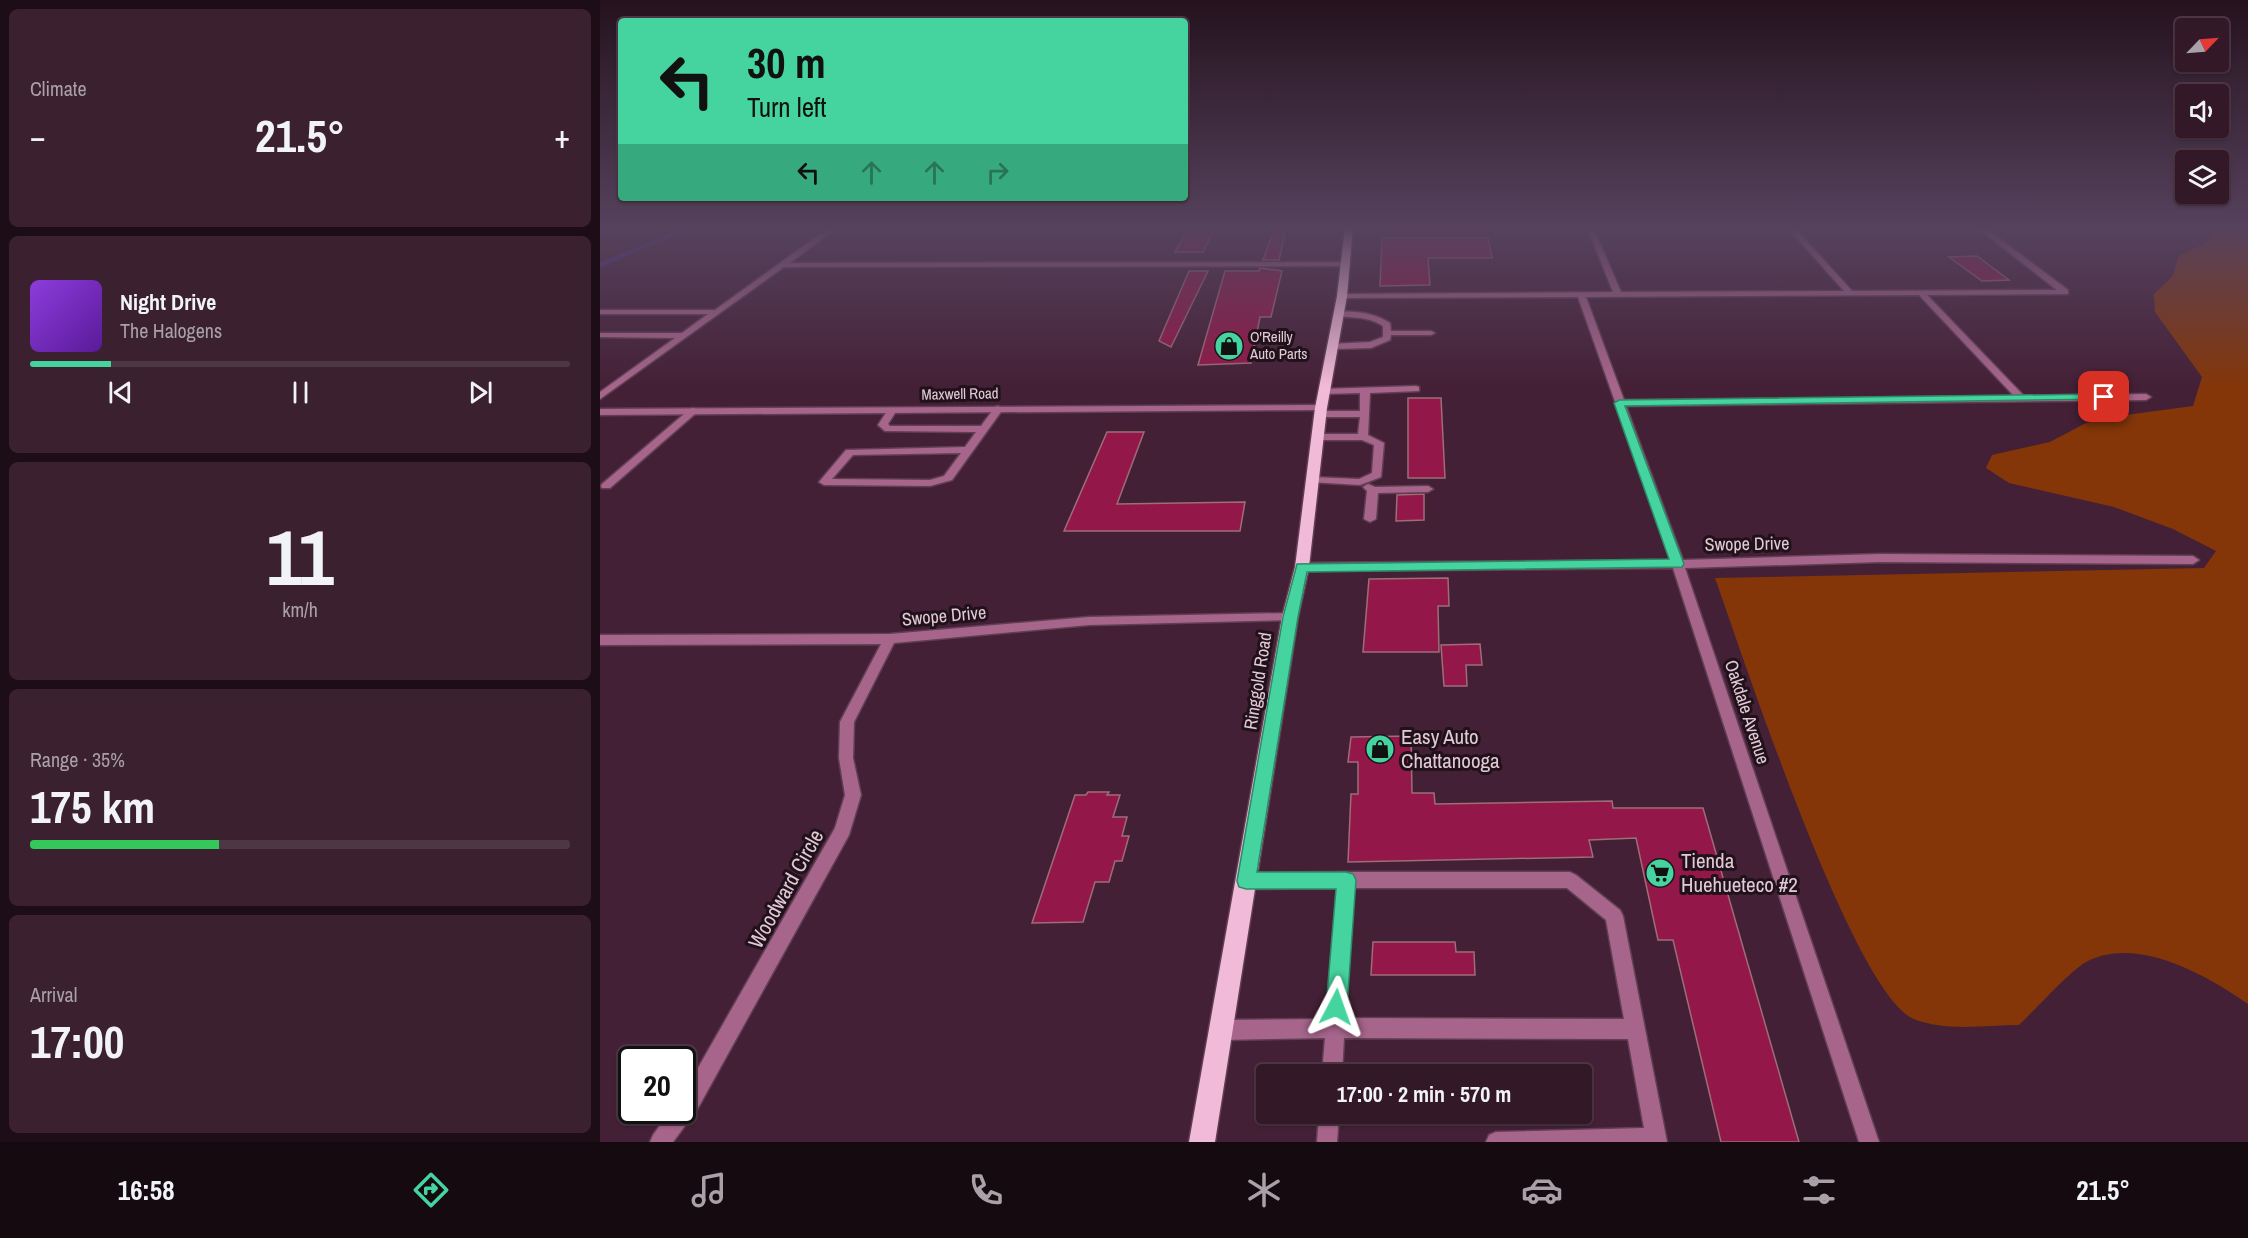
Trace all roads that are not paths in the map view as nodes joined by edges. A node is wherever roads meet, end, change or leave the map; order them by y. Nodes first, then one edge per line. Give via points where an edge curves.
1 (761, 280) edge
2 (1342, 280) edge
3 (1611, 280) edge
4 (1838, 280) edge
5 (2050, 280) edge
6 (1849, 292) junction
7 (1921, 293) junction
8 (1617, 295) junction
9 (1342, 296) junction
10 (1582, 296) junction
11 (600, 312) edge
12 (714, 312) junction
13 (1339, 314) junction
14 (1387, 333) junction
15 (1431, 333) dead end
16 (600, 335) edge
17 (684, 336) junction
18 (1333, 346) junction
19 (1416, 389) dead end
20 (1365, 390) junction
21 (601, 394) edge
22 (2146, 397) dead end
23 (2021, 398) junction
24 (1619, 403) junction
25 (1322, 404) junction
26 (998, 409) junction
27 (892, 410) junction
28 (693, 411) junction
29 (600, 412) edge
30 (1365, 414) junction
31 (983, 429) junction
32 (1317, 437) junction
33 (1363, 437) junction
34 (968, 450) junction
35 (1313, 480) junction
36 (1359, 482) junction
37 (606, 486) dead end
38 (1428, 489) dead end
39 (1373, 490) junction
40 (1370, 519) dead end
41 (2193, 560) dead end
42 (1678, 564) junction
43 (1302, 567) junction
44 (1290, 617) junction
45 (890, 639) junction
46 (600, 640) edge
47 (1346, 880) junction
48 (1246, 881) junction
49 (1335, 1028) junction
50 (1635, 1029) junction
51 (1221, 1030) junction
52 (1333, 1064) edge
53 (1329, 1124) edge
54 (1657, 1140) edge
55 (1329, 1141) edge
56 (660, 1142) edge
57 (1202, 1142) edge
58 (1496, 1142) edge
59 (1869, 1142) edge

1 - 12 street
2 - 9 main road, Ringgold Road
3 - 8 street
4 - 6 street
5 - 7 street via 2065,292
6 - 7 street
6 - 8 street
7 - 23 street
8 - 10 street
9 - 10 street
9 - 13 main road, Ringgold Road
10 - 24 street, Oakdale Avenue
11 - 12 street
12 - 17 street
13 - 14 street via 1372,316 1387,325
13 - 18 main road, Ringgold Road
14 - 15 street
14 - 18 street via 1387,338 1371,345
16 - 17 street
17 - 21 street
18 - 25 main road, Ringgold Road
19 - 20 street
20 - 25 street
20 - 30 street
22 - 23 street
23 - 24 street
24 - 42 street, Oakdale Avenue
25 - 26 street, Maxwell Road
25 - 30 street
25 - 32 main road, Ringgold Road
26 - 27 street, Maxwell Road
26 - 31 street
27 - 28 street, Maxwell Road
27 - 31 street via 883,425 888,429
28 - 29 street, Maxwell Road
28 - 37 street
30 - 33 street
31 - 34 street
32 - 33 street
32 - 35 main road, Ringgold Road
33 - 36 street via 1378,443 1377,475
34 - 34 street via 948,478 930,483 824,482 850,452
35 - 36 street
35 - 43 main road, Ringgold Road
36 - 39 street
38 - 39 street
39 - 40 street
41 - 42 street, Swope Drive via 1880,558
42 - 43 street, Swope Drive
42 - 59 street, Oakdale Avenue
43 - 44 main road, Ringgold Road
44 - 45 street, Swope Drive via 1089,621
44 - 48 main road, Ringgold Road
45 - 46 street, Swope Drive
45 - 56 street, Woodward Circle via 847,722 846,758 853,795 843,830 691,1101
47 - 48 street
47 - 49 street
47 - 50 street via 1570,880 1614,916
48 - 51 main road, Ringgold Road
49 - 50 street
49 - 51 street
49 - 52 street
50 - 54 street
51 - 57 main road, Ringgold Road
53 - 55 street
54 - 58 street

